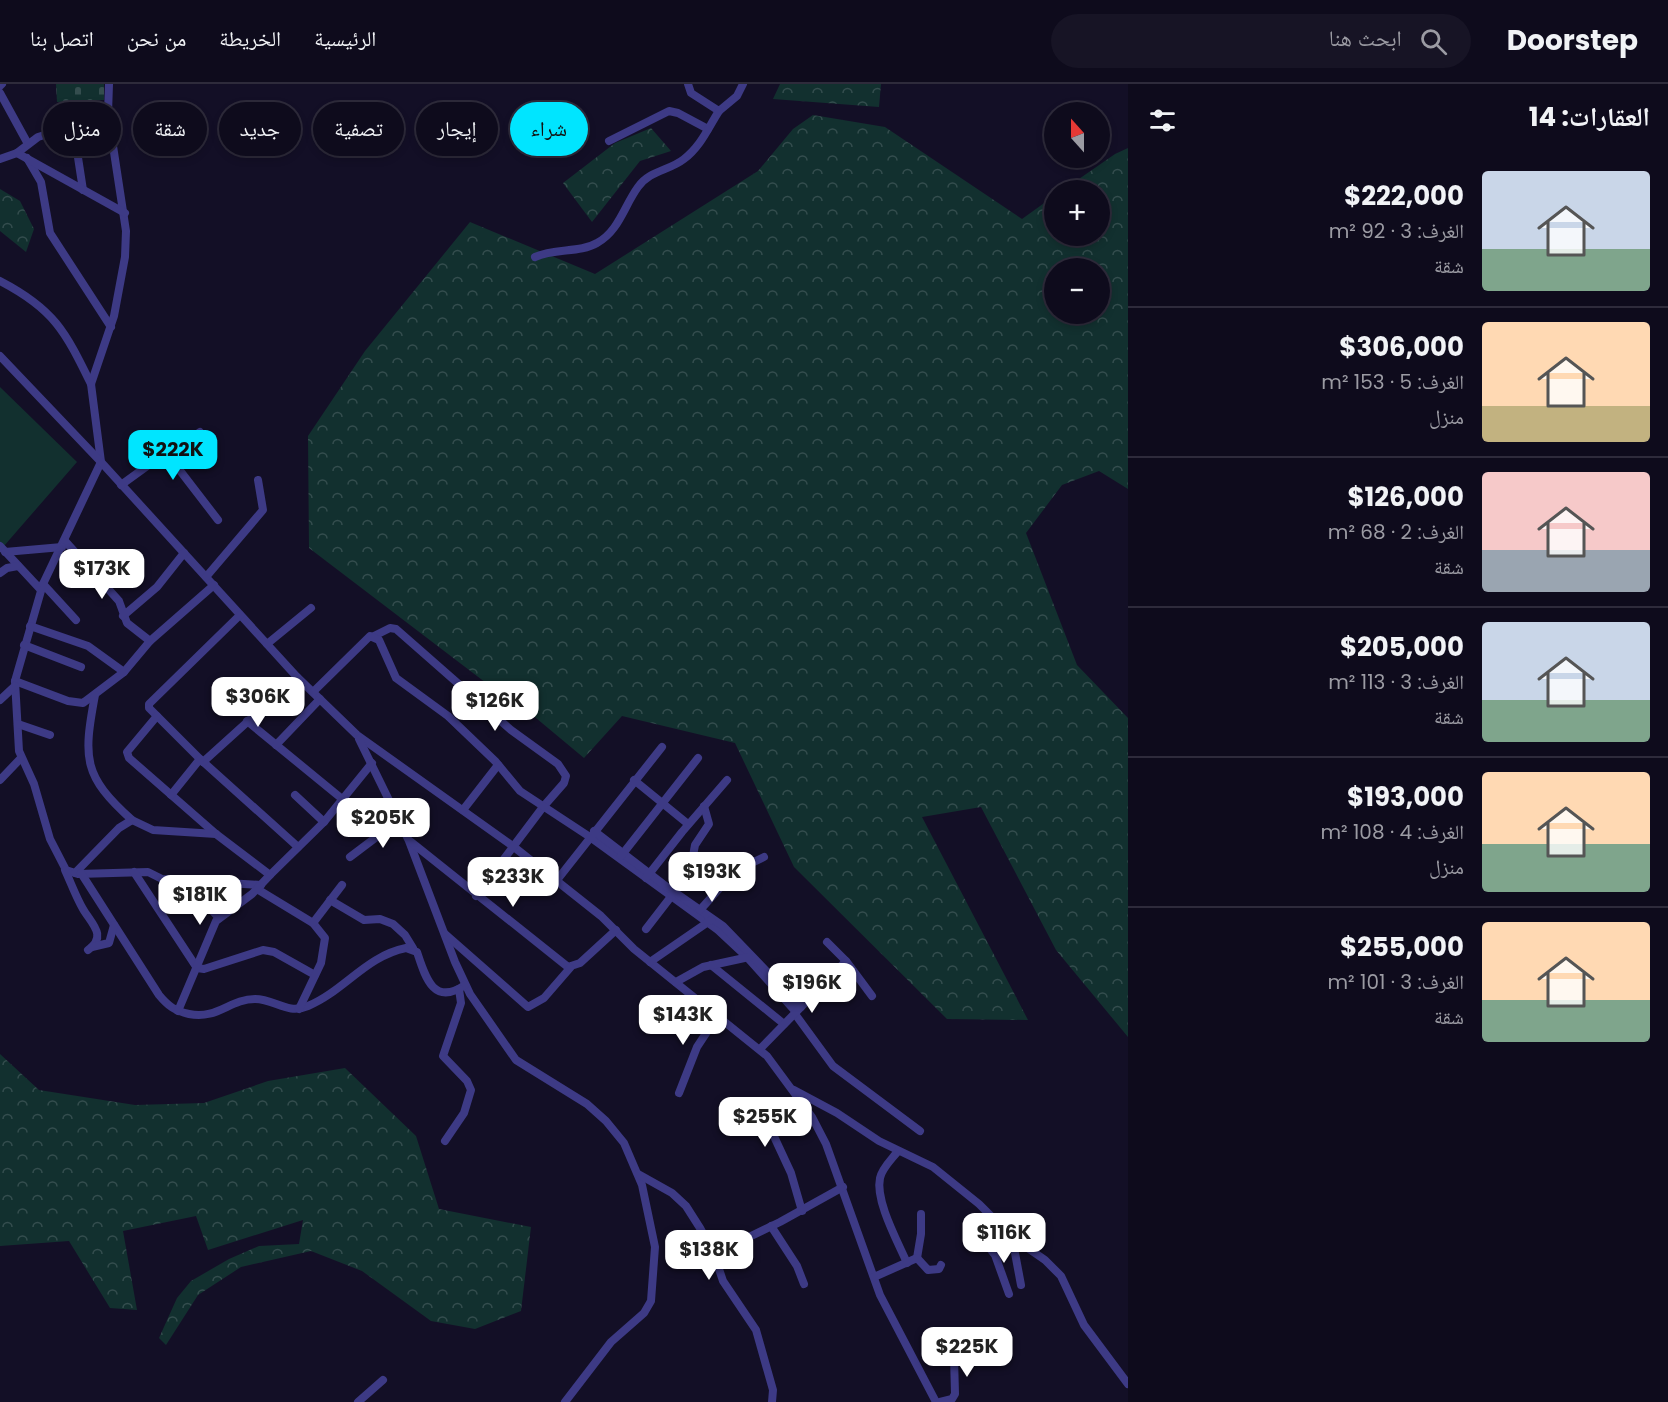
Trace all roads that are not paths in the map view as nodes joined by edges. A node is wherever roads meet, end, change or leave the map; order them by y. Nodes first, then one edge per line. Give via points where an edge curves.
1 (109, 84) edge
2 (688, 84) edge
3 (742, 84) edge
4 (0, 93) edge
5 (719, 111) junction
6 (708, 129) junction
7 (609, 141) dead end
8 (28, 144) junction
9 (17, 153) junction
10 (27, 158) junction
11 (0, 159) edge
12 (83, 190) junction
13 (125, 213) junction
14 (535, 257) dead end
15 (0, 281) edge
16 (111, 327) junction
17 (0, 356) edge
18 (91, 384) junction
19 (200, 432) dead end
20 (168, 455) junction
21 (101, 462) junction
22 (258, 480) dead end
23 (121, 485) junction
24 (218, 520) dead end
25 (64, 544) junction
26 (2, 549) edge
27 (184, 553) junction
28 (18, 566) junction
29 (0, 573) edge
30 (206, 577) junction
31 (214, 585) junction
32 (42, 587) junction
33 (311, 608) dead end
34 (240, 615) junction
35 (123, 616) junction
36 (76, 620) dead end
37 (30, 626) junction
38 (374, 636) junction
39 (150, 641) junction
40 (267, 644) junction
41 (24, 645) junction
42 (81, 667) dead end
43 (124, 672) junction
44 (297, 676) junction
45 (15, 683) junction
46 (313, 692) junction
47 (95, 695) junction
48 (320, 699) junction
49 (0, 700) edge
50 (157, 716) junction
51 (247, 721) junction
52 (18, 724) junction
53 (50, 735) dead end
54 (357, 735) junction
55 (276, 746) junction
56 (662, 747) dead end
57 (384, 756) junction
58 (21, 758) junction
59 (698, 758) dead end
60 (202, 761) junction
61 (498, 765) junction
62 (374, 767) junction
63 (0, 780) edge
64 (634, 780) junction
65 (727, 780) dead end
66 (171, 795) junction
67 (295, 795) dead end
68 (341, 798) junction
69 (661, 803) junction
70 (704, 806) junction
71 (543, 807) junction
72 (463, 810) junction
73 (132, 820) junction
74 (399, 820) junction
75 (324, 822) junction
76 (688, 824) junction
77 (216, 834) junction
78 (592, 834) junction
79 (409, 841) junction
80 (298, 847) junction
81 (514, 847) junction
82 (621, 856) junction
83 (350, 857) dead end
84 (764, 857) dead end
85 (64, 868) junction
86 (134, 872) junction
87 (78, 873) junction
88 (270, 875) junction
89 (647, 877) junction
90 (557, 880) junction
91 (195, 881) junction
92 (342, 885) dead end
93 (259, 887) junction
94 (672, 895) junction
95 (476, 896) junction
96 (330, 900) junction
97 (700, 910) junction
98 (219, 918) junction
99 (710, 921) junction
100 (313, 923) junction
101 (114, 925) junction
102 (646, 929) dead end
103 (616, 930) junction
104 (444, 933) junction
105 (827, 942) dead end
106 (449, 946) junction
107 (413, 948) junction
108 (462, 948) junction
109 (750, 956) junction
110 (846, 961) junction
111 (650, 962) junction
112 (711, 965) junction
113 (196, 968) junction
114 (570, 968) junction
115 (315, 975) junction
116 (676, 981) junction
117 (462, 987) junction
118 (872, 996) dead end
119 (300, 1009) junction
120 (178, 1011) junction
121 (797, 1011) junction
122 (718, 1015) junction
123 (784, 1024) junction
124 (760, 1049) junction
125 (792, 1089) junction
126 (679, 1093) dead end
127 (803, 1106) junction
128 (920, 1131) dead end
129 (445, 1141) dead end
130 (898, 1151) junction
131 (638, 1174) junction
132 (843, 1187) junction
133 (802, 1211) junction
134 (921, 1214) dead end
135 (988, 1214) junction
136 (771, 1226) junction
137 (1012, 1237) junction
138 (714, 1254) junction
139 (917, 1258) junction
140 (908, 1263) junction
141 (942, 1265) dead end
142 (874, 1277) junction
143 (804, 1284) dead end
144 (1021, 1285) dead end
145 (1009, 1294) dead end
146 (945, 1334) dead end
147 (383, 1380) dead end
148 (1128, 1384) edge
149 (358, 1402) edge
150 (565, 1402) edge
151 (772, 1402) edge
152 (936, 1402) edge
153 (940, 1402) edge

1 - 13 street via 108,113
2 - 5 street via 691,93
3 - 5 street via 737,96
4 - 8 street
5 - 6 street
6 - 7 street via 669,111
6 - 14 street via 682,161 649,175 613,229 598,243 586,248 548,251
8 - 9 street
8 - 12 street via 47,133 70,127
9 - 10 street
9 - 11 street
10 - 12 street
10 - 16 street via 41,182 50,233
12 - 13 street
13 - 16 street via 125,257
15 - 18 street via 25,294 51,316
16 - 18 street
17 - 21 street
18 - 21 street
19 - 20 street
20 - 23 street via 153,460
20 - 24 street
21 - 23 street
21 - 25 street
22 - 30 street via 263,510
23 - 27 street
25 - 26 street
25 - 32 street
25 - 35 street via 119,601
26 - 28 street
27 - 30 street
27 - 35 street via 157,586
28 - 29 street via 7,567
28 - 32 street
30 - 31 street
31 - 34 street
31 - 39 street
32 - 36 street
32 - 37 street
33 - 40 street
34 - 40 street
34 - 50 street via 149,704
35 - 39 street
37 - 41 street
37 - 43 street via 88,646
38 - 46 street
38 - 61 street via 379,639 396,678 448,716
38 - 71 street via 396,628 511,730 558,764 566,776 564,783
39 - 43 street
40 - 44 street
41 - 42 street
41 - 45 street
43 - 47 street
44 - 46 street
44 - 51 street
45 - 47 street via 78,704
45 - 49 street
45 - 52 street
46 - 48 street
47 - 73 street via 89,744 92,770 97,784
48 - 54 street
48 - 55 street
50 - 60 street
50 - 66 street via 127,752 129,759
51 - 55 street
51 - 60 street
52 - 53 street
52 - 58 street
54 - 57 street
54 - 62 street
55 - 68 street
56 - 64 street
57 - 62 street
57 - 72 street
58 - 63 street
58 - 85 street
59 - 69 street
60 - 66 street
60 - 80 street
61 - 71 street via 520,790
61 - 72 street
62 - 68 street
62 - 74 street
64 - 69 street
64 - 78 street
65 - 70 street
66 - 77 street
67 - 75 street
68 - 75 street
69 - 76 street
69 - 82 street
70 - 76 street
70 - 94 street via 708,826 695,845 692,870
71 - 78 street
71 - 81 street
72 - 81 street
73 - 77 street via 153,830
73 - 87 street via 119,828
74 - 79 street
74 - 83 street
75 - 80 street
76 - 89 street
77 - 88 street
78 - 82 street
78 - 90 street
79 - 95 street
79 - 104 street
80 - 88 street
81 - 90 street
81 - 95 street
82 - 89 street
84 - 97 street via 735,871
85 - 87 street
85 - 101 street via 97,929 98,936 90,948 109,943
86 - 87 street
86 - 91 street
86 - 113 street
87 - 101 street
88 - 93 street
89 - 94 street
90 - 103 street
91 - 93 street
91 - 98 street
92 - 96 street
93 - 98 street
93 - 100 street
94 - 97 street
94 - 99 street
94 - 102 street
95 - 114 street
96 - 100 street
96 - 107 street via 364,920 380,919 393,924
97 - 99 street
98 - 113 street
99 - 109 street
99 - 111 street
100 - 115 street via 326,944
101 - 120 street via 163,1000
103 - 111 street
103 - 114 street
104 - 106 street
104 - 108 street
105 - 110 street
106 - 108 street
106 - 117 street
107 - 117 street via 432,986 447,993
107 - 119 street via 375,960 328,995
108 - 114 street via 528,1007 544,998
109 - 112 street
109 - 121 street
110 - 118 street
110 - 121 street
111 - 116 street
112 - 116 street
112 - 123 street
113 - 115 street via 204,969 263,950
113 - 120 street
115 - 119 street
116 - 122 street
117 - 129 street via 461,1003 443,1056 471,1090 464,1113
117 - 131 street via 516,1060 596,1111 624,1143
119 - 120 street via 283,1009 254,999 207,1016
121 - 123 street
121 - 128 street via 826,1057 844,1076
122 - 124 street
122 - 126 street via 697,1047
123 - 124 street
124 - 125 street
125 - 127 street
125 - 130 street
127 - 132 street via 826,1144
127 - 133 street via 771,1130 791,1173
130 - 135 street via 949,1178
130 - 140 street via 882,1172 879,1185
131 - 138 street via 672,1193 686,1206
131 - 150 street via 655,1247 651,1301 644,1313 611,1342
132 - 133 street
132 - 142 street
133 - 136 street
134 - 139 street
135 - 137 street
135 - 145 street via 980,1235 995,1255
136 - 138 street
136 - 143 street
137 - 144 street
137 - 148 street via 1060,1276 1084,1325
138 - 151 street via 723,1281 756,1330 774,1395
139 - 140 street
139 - 141 street via 928,1270
140 - 142 street
142 - 152 street
146 - 153 street via 954,1356 955,1394
147 - 149 street

